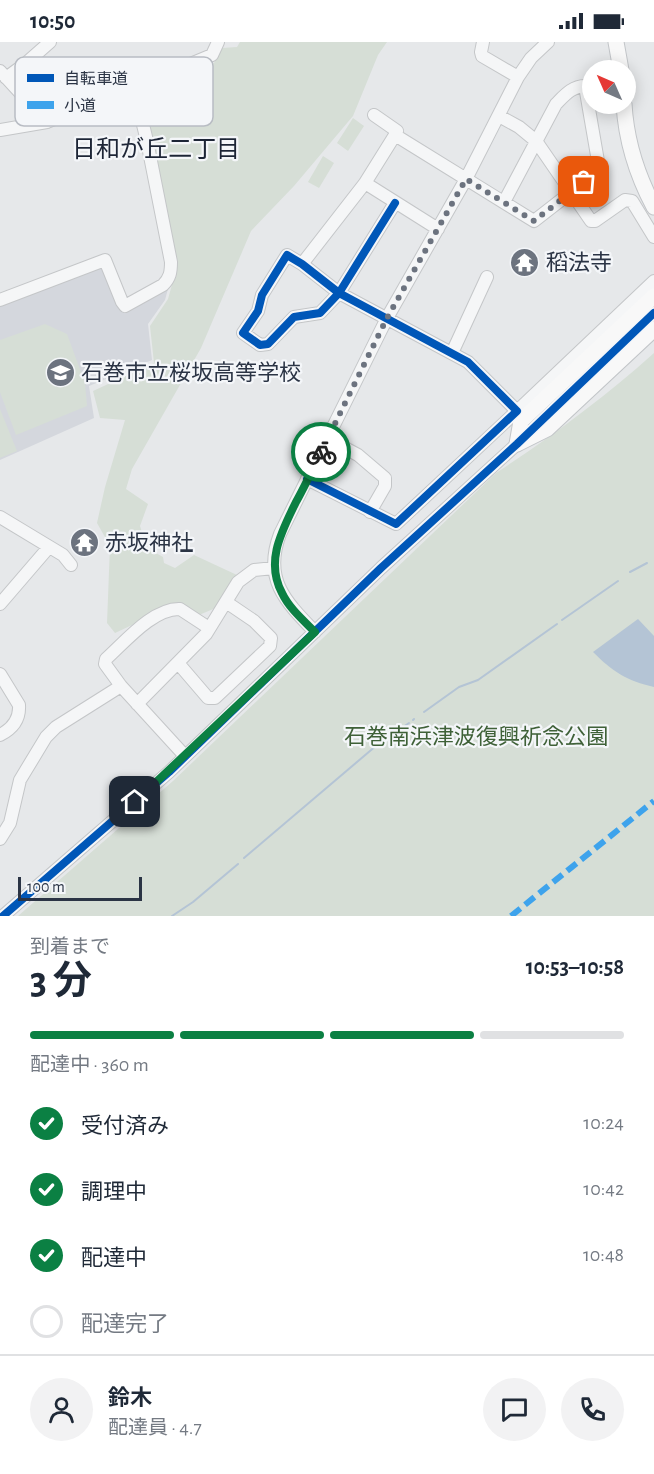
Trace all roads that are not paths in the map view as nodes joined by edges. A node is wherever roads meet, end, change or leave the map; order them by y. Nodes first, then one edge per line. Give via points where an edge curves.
1 (50, 42) edge
2 (218, 42) edge
3 (483, 42) edge
4 (548, 42) edge
5 (616, 42) edge
6 (33, 57) edge
7 (207, 57) edge
8 (619, 60) edge
9 (3, 74) edge
10 (518, 77) junction
11 (15, 87) edge
12 (625, 114) edge
13 (374, 115) dead end
14 (499, 116) junction
15 (23, 126) edge
16 (143, 126) edge
17 (0, 130) edge
18 (395, 135) junction
19 (536, 141) junction
20 (466, 179) junction
21 (366, 183) junction
22 (571, 192) junction
23 (394, 202) junction
24 (504, 202) junction
25 (654, 207) edge
26 (438, 229) junction
27 (654, 237) edge
28 (302, 264) junction
29 (487, 277) dead end
30 (654, 281) edge
31 (339, 292) junction
32 (654, 296) edge
33 (0, 300) edge
34 (654, 313) edge
35 (387, 318) junction
36 (654, 329) edge
37 (452, 353) junction
38 (517, 411) junction
39 (328, 439) junction
40 (517, 444) junction
41 (308, 479) junction
42 (370, 512) junction
43 (0, 518) edge
44 (49, 547) junction
45 (71, 565) dead end
46 (274, 568) junction
47 (226, 602) junction
48 (0, 604) edge
49 (210, 628) junction
50 (315, 632) junction
51 (178, 663) junction
52 (0, 674) edge
53 (121, 686) junction
54 (136, 704) junction
55 (0, 735) edge
56 (185, 756) junction
57 (0, 839) edge
58 (3, 916) edge

1 - 6 street
2 - 7 street
3 - 10 street via 482,56
4 - 10 street
5 - 8 main road
9 - 11 street
10 - 14 street
12 - 25 main road via 639,176
13 - 18 street via 397,131
14 - 19 street
14 - 20 street
15 - 17 street
16 - 33 street via 171,262 168,281 126,306 105,260
18 - 20 street
18 - 21 street
19 - 22 street
19 - 22 street via 556,104 566,93 585,86 599,167
19 - 24 street
20 - 24 street
20 - 26 street
21 - 23 street
21 - 28 street
22 - 24 street via 534,221
22 - 27 street via 591,221 625,200 632,201
23 - 26 street
23 - 31 street
26 - 35 street
28 - 31 street
28 - 31 street via 287,255 243,333 260,345 268,345 294,317 320,313
29 - 37 street
30 - 38 street
31 - 35 street
32 - 40 main road via 521,421
34 - 40 street
35 - 37 street
35 - 39 street
36 - 40 main road via 547,429
37 - 38 street via 473,366
38 - 42 street via 396,524
39 - 41 street
39 - 42 street via 358,455 385,478 385,486
40 - 50 street
41 - 42 street
41 - 46 street via 278,542
43 - 44 street
44 - 45 street
44 - 48 street
46 - 47 street via 247,574
46 - 50 street via 288,604
47 - 49 street
47 - 51 street via 271,638 270,646 215,698 208,698
49 - 51 street
49 - 53 street via 175,608 147,621 106,659 105,664
50 - 56 street
51 - 54 street
52 - 55 street via 20,711 12,727
53 - 54 street
53 - 57 street via 46,737 20,780 10,823
54 - 56 street
56 - 58 street

